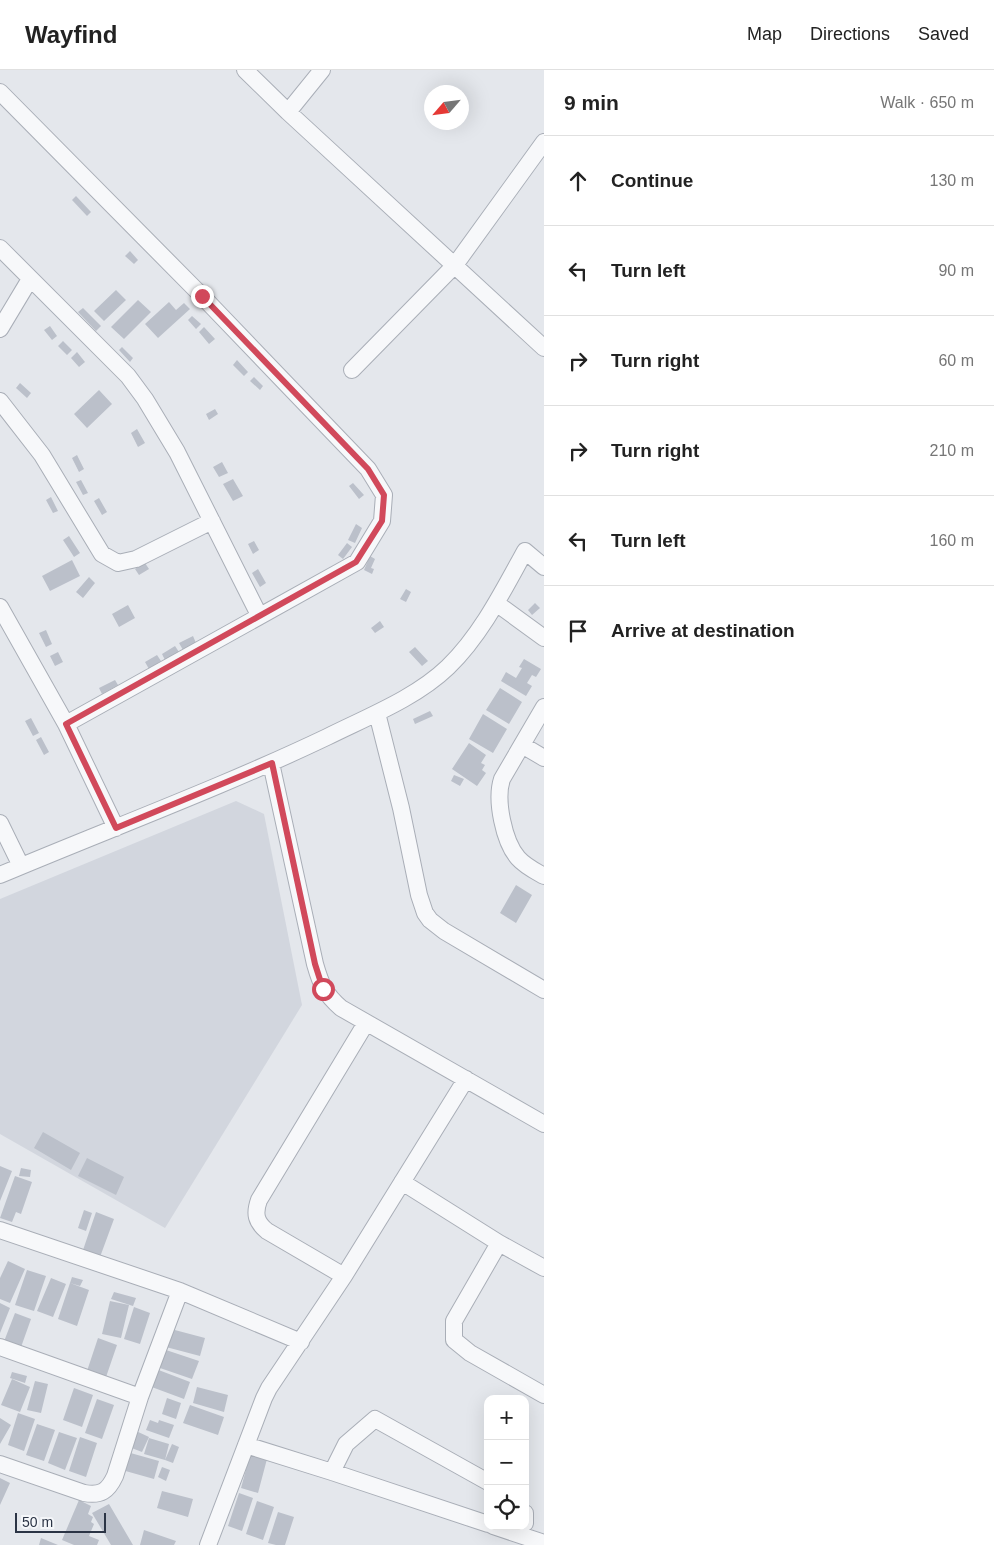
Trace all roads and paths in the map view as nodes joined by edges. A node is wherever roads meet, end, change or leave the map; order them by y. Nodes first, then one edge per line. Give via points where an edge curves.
1 (245, 70) edge
2 (322, 70) edge
3 (0, 92) edge
4 (288, 112) junction
5 (544, 142) edge
6 (0, 248) edge
7 (455, 265) junction
8 (30, 279) junction
9 (0, 329) edge
10 (544, 348) edge
11 (352, 370) dead end
12 (0, 401) edge
13 (212, 521) junction
14 (544, 567) edge
15 (496, 603) junction
16 (0, 608) edge
17 (259, 615) junction
18 (544, 638) edge
19 (544, 707) edge
20 (377, 713) junction
21 (66, 724) junction
22 (522, 745) junction
23 (544, 758) edge
24 (272, 763) junction
25 (0, 823) edge
26 (116, 828) junction
27 (21, 866) junction
28 (0, 875) edge
29 (544, 876) edge
30 (544, 990) edge
31 (366, 1023) junction
32 (466, 1079) junction
33 (544, 1124) edge
34 (402, 1182) junction
35 (0, 1230) edge
36 (499, 1243) junction
37 (544, 1268) edge
38 (344, 1276) junction
39 (180, 1292) junction
40 (301, 1342) junction
41 (0, 1347) edge
42 (544, 1396) edge
43 (140, 1397) junction
44 (246, 1445) junction
45 (0, 1464) edge
46 (332, 1472) junction
47 (484, 1480) edge
48 (484, 1523) edge
49 (527, 1530) edge
50 (544, 1543) edge
51 (213, 1544) edge

1 - 4 street
2 - 4 street
3 - 17 street via 362,462 384,495 382,521 356,562
4 - 7 street
5 - 7 street
6 - 8 street
7 - 10 street
7 - 11 street
8 - 9 street
8 - 13 street via 128,376 177,452
12 - 13 street via 42,455 102,554 118,563 136,559
13 - 17 street
14 - 15 street via 525,551
15 - 18 street
15 - 20 street via 468,646 447,668
16 - 21 street
17 - 21 street
19 - 22 street
20 - 24 street
20 - 30 street via 425,913 444,931
21 - 26 street
22 - 23 street
22 - 29 street via 500,785 500,805 512,850 522,862
24 - 26 street
24 - 31 street via 319,979 331,1000
25 - 27 street
26 - 27 street
27 - 28 street
31 - 32 street
31 - 38 street via 256,1209 256,1218 267,1232
32 - 33 street
32 - 34 street
34 - 36 street
34 - 38 street
35 - 39 street
36 - 37 street
36 - 42 street via 454,1321 454,1340 470,1353
38 - 40 street
39 - 40 street
39 - 43 street
40 - 44 street via 269,1388
41 - 43 street
43 - 45 street via 114,1476 104,1493 84,1493
44 - 46 street
44 - 51 street
46 - 47 street via 346,1444 375,1419
46 - 48 street
49 - 50 street

